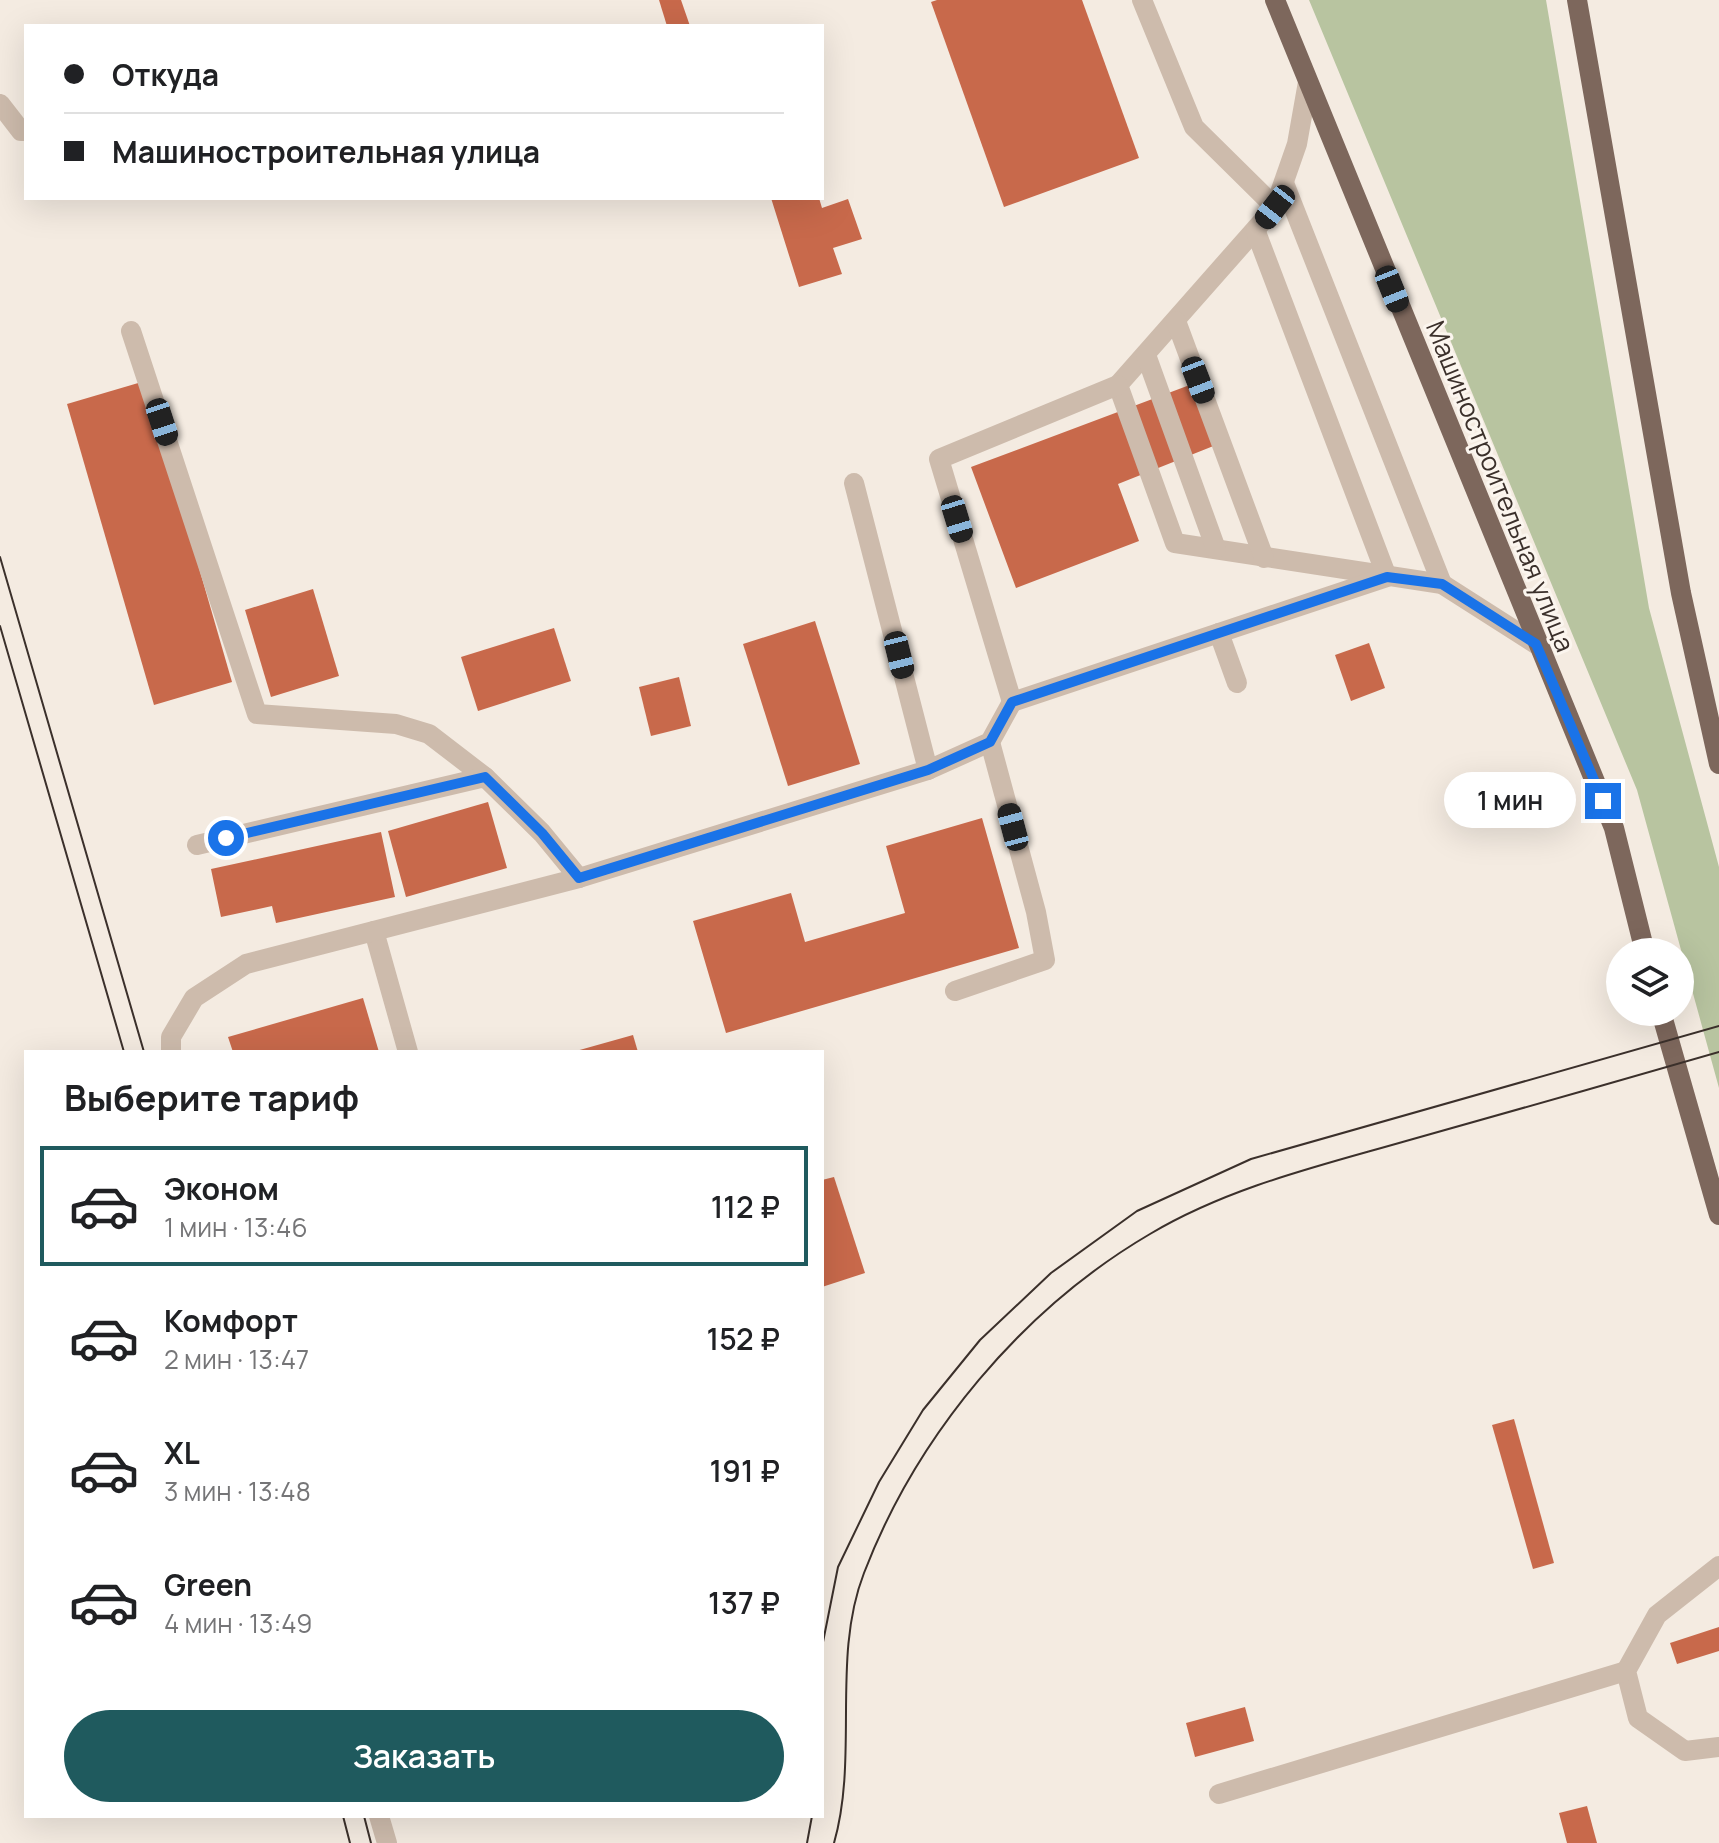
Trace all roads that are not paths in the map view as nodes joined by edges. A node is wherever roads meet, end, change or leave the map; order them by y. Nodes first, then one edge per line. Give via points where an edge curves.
1 (1142, 0) edge
2 (1275, 0) edge
3 (1577, 0) edge
4 (1308, 82) junction
5 (0, 104) edge
6 (24, 131) edge
7 (1284, 183) junction
8 (1275, 207) junction
9 (1256, 232) junction
10 (1176, 321) junction
11 (131, 331) dead end
12 (1146, 355) junction
13 (1118, 385) junction
14 (854, 483) dead end
15 (1216, 549) junction
16 (1264, 558) junction
17 (1387, 577) junction
18 (1442, 584) junction
19 (1219, 633) junction
20 (1536, 644) junction
21 (1237, 683) dead end
22 (1012, 702) junction
23 (990, 742) junction
24 (1719, 764) edge
25 (928, 770) junction
26 (485, 777) junction
27 (197, 845) dead end
28 (579, 878) junction
29 (374, 931) junction
30 (1642, 938) edge
31 (955, 991) dead end
32 (1665, 1026) edge
33 (171, 1050) edge
34 (407, 1050) edge
35 (1719, 1215) edge
36 (1719, 1566) edge
37 (1626, 1671) junction
38 (1719, 1747) edge
39 (1219, 1794) dead end
40 (380, 1818) edge
41 (387, 1843) edge

1 - 8 lane via 1194,127
2 - 4 main road, Машиностроительная улица
3 - 24 main road via 1681,593
4 - 7 lane
4 - 20 main road, Машиностроительная улица
5 - 6 lane
7 - 8 lane
7 - 18 lane
8 - 9 lane
9 - 10 lane
9 - 17 lane
10 - 12 lane
10 - 16 lane
11 - 26 lane via 257,714 396,724 429,734
12 - 13 lane
12 - 15 lane
13 - 15 lane via 1175,543
13 - 22 lane via 939,459
14 - 25 lane
15 - 16 lane
16 - 17 lane
17 - 18 lane
17 - 19 lane
18 - 20 lane
19 - 21 lane
19 - 22 lane
20 - 30 main road, Машиностроительная улица via 1614,828
22 - 23 lane
23 - 25 lane
23 - 31 lane via 1045,960
25 - 28 lane
26 - 27 lane
26 - 28 lane
28 - 29 lane
29 - 33 lane via 246,964 194,998 171,1037
29 - 34 lane
32 - 35 main road
36 - 37 lane via 1657,1615
37 - 38 lane via 1638,1718 1685,1751
37 - 39 lane
40 - 41 lane

